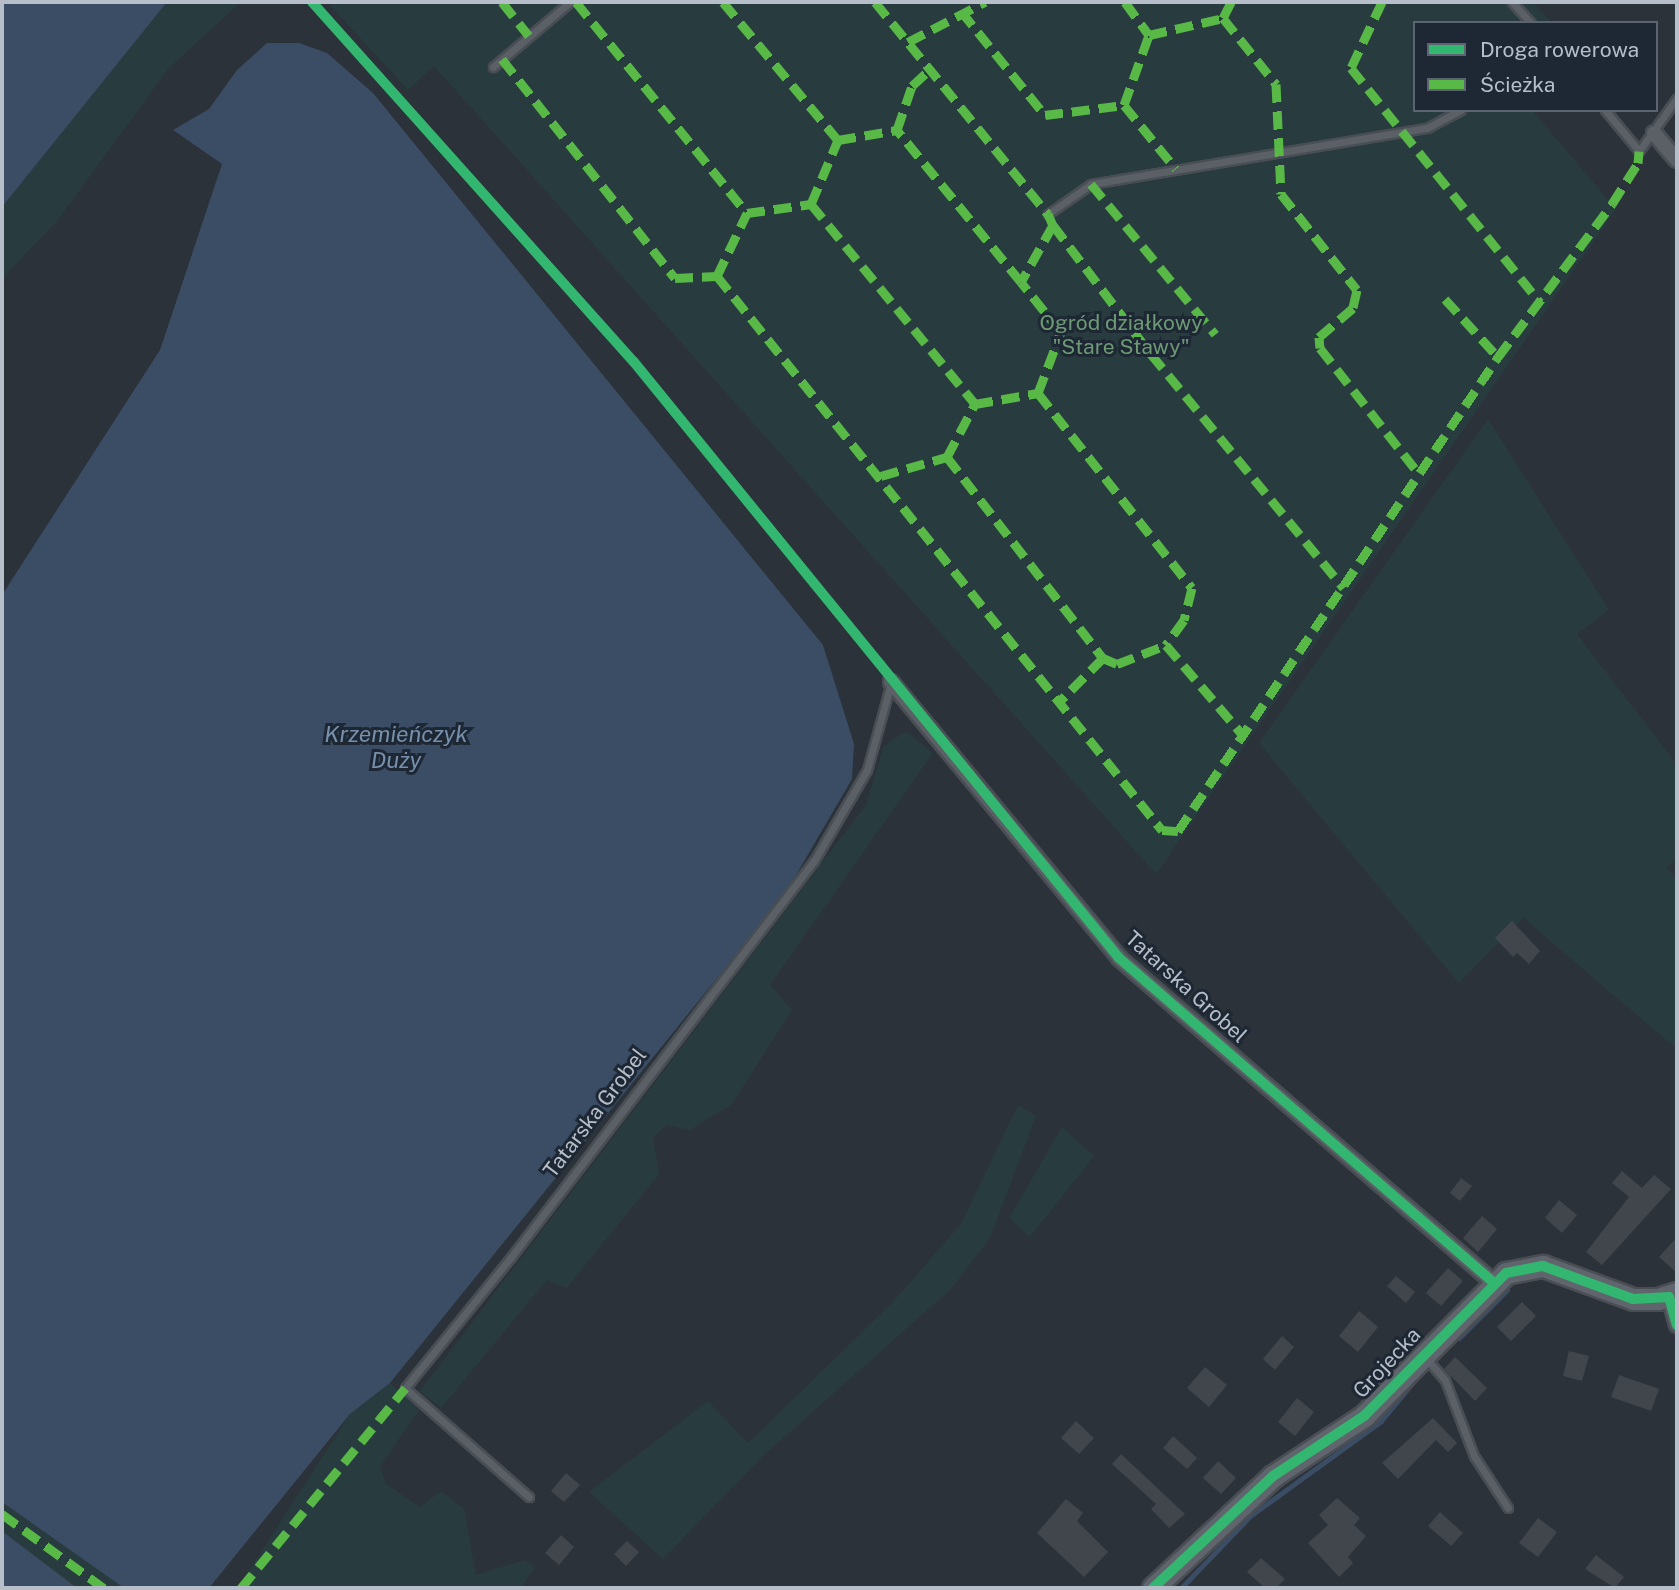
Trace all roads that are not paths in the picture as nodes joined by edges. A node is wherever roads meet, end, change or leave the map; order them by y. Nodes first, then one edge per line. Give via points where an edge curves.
1 (570, 2) edge
2 (1512, 2) edge
3 (1529, 21) edge
4 (493, 66) dead end
5 (1677, 98) edge
6 (1457, 112) edge
7 (1607, 112) edge
8 (1654, 133) junction
9 (1677, 160) edge
10 (1048, 214) dead end
11 (891, 682) joint
12 (1494, 1283) junction
13 (1673, 1295) edge
14 (1677, 1325) edge
15 (1422, 1353) junction
16 (529, 1497) dead end
17 (1508, 1508) dead end
18 (1153, 1588) edge

1 - 4 lane
2 - 3 lane
5 - 8 lane
6 - 10 lane via 1427,128 1091,184
7 - 8 lane via 1639,151
8 - 9 street
11 - 12 street, Tatarska Grobel via 1119,958
11 - 16 lane, Tatarska Grobel via 867,771 814,861 512,1257 405,1388
12 - 13 street, Grojecka via 1515,1269 1542,1266 1633,1299
12 - 15 street, Grojecka
13 - 14 street
15 - 17 lane via 1445,1380 1474,1456
15 - 18 street, Grojecka via 1364,1416 1273,1476

